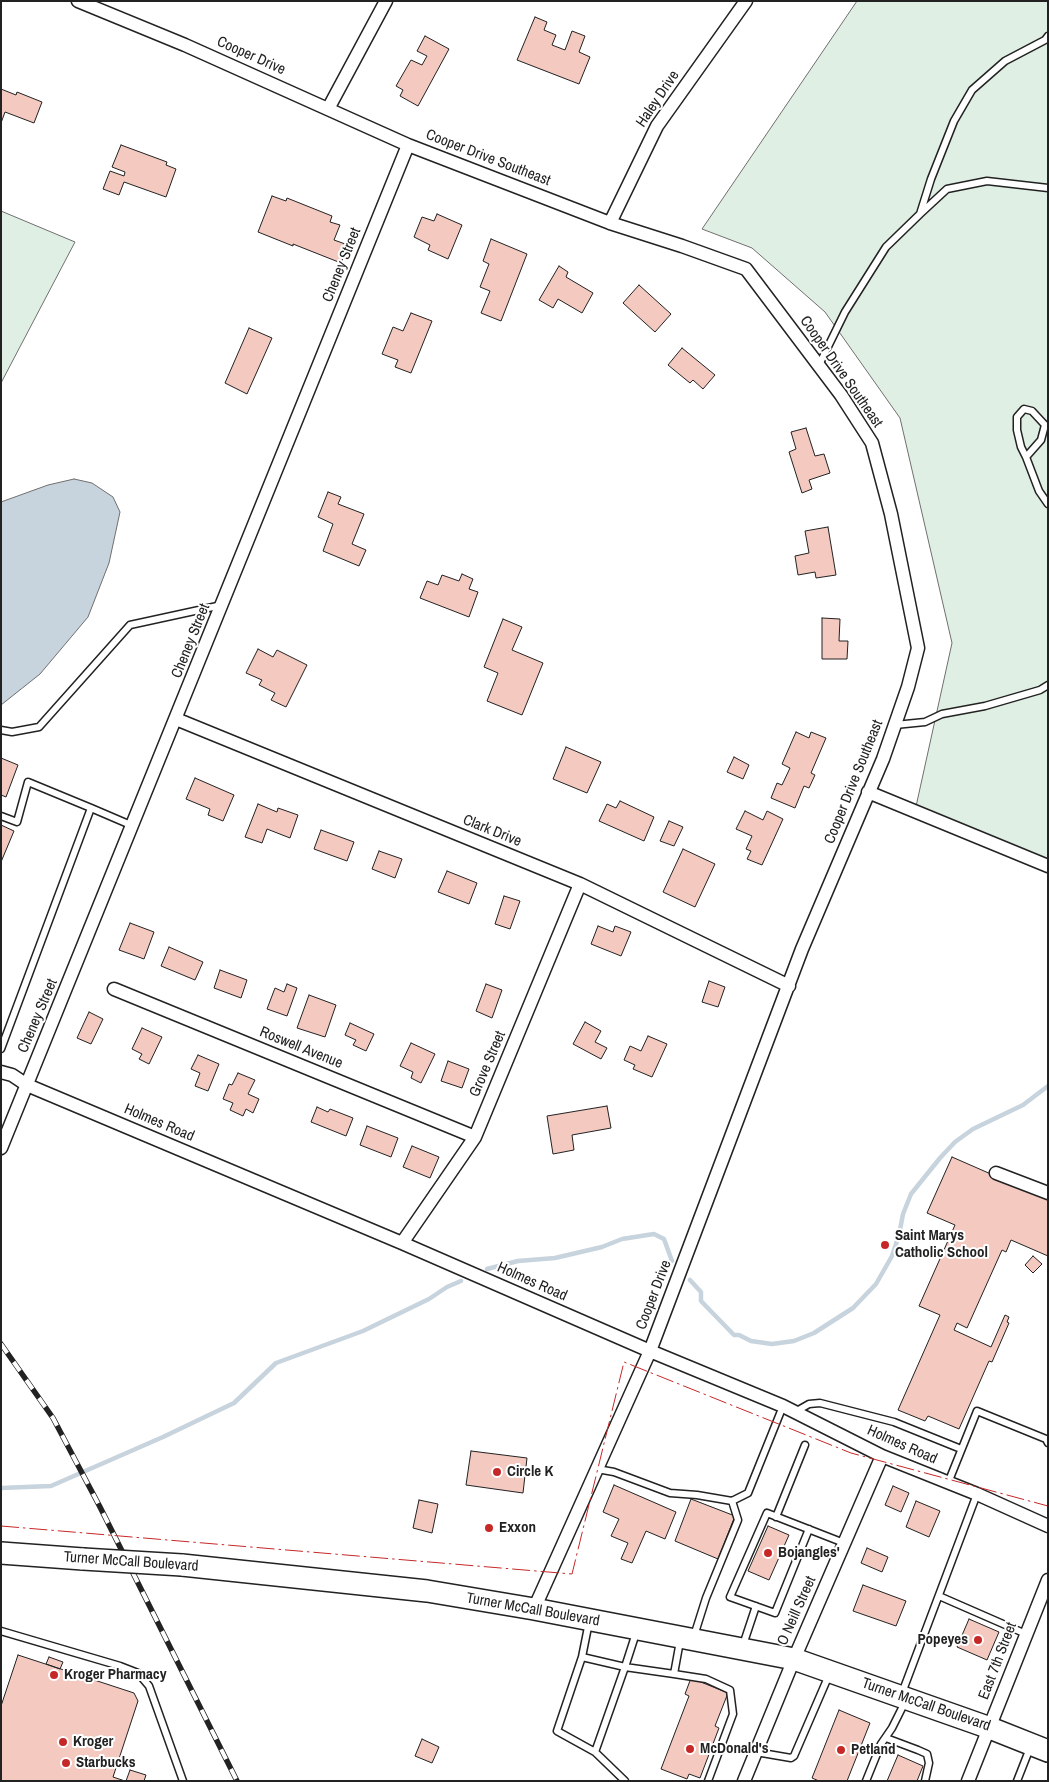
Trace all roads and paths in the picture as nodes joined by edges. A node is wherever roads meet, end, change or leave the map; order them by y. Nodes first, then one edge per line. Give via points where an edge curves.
1 (78, 1) edge
2 (386, 1) edge
3 (746, 1) edge
4 (1048, 36) edge
5 (328, 109) junction
6 (408, 145) junction
7 (1048, 188) edge
8 (920, 214) junction
9 (610, 223) junction
10 (819, 366) junction
11 (1026, 457) junction
12 (1048, 504) edge
13 (223, 605) junction
14 (1048, 685) edge
15 (176, 719) junction
16 (895, 725) junction
17 (1, 730) edge
18 (868, 792) junction
19 (91, 808) junction
20 (1, 816) edge
21 (133, 826) junction
22 (1048, 866) edge
23 (580, 884) junction
24 (789, 986) junction
25 (114, 989) dead end
26 (1, 1049) edge
27 (1, 1072) edge
28 (27, 1085) junction
29 (475, 1138) junction
30 (1, 1148) edge
31 (996, 1173) dead end
32 (1048, 1193) edge
33 (402, 1243) junction
34 (650, 1351) junction
35 (783, 1406) junction
36 (795, 1412) junction
37 (1047, 1441) edge
38 (805, 1445) dead end
39 (962, 1450) junction
40 (882, 1456) junction
41 (597, 1469) junction
42 (948, 1482) junction
43 (977, 1494) junction
44 (732, 1501) junction
45 (776, 1516) junction
46 (1048, 1526) edge
47 (809, 1529) junction
48 (844, 1543) junction
49 (1, 1554) edge
50 (1048, 1580) edge
51 (939, 1596) junction
52 (756, 1606) junction
53 (534, 1609) junction
54 (589, 1619) junction
55 (637, 1629) junction
56 (1, 1631) edge
57 (1026, 1634) junction
58 (687, 1638) junction
59 (742, 1649) junction
60 (582, 1657) junction
61 (794, 1659) junction
62 (625, 1667) junction
63 (830, 1672) junction
64 (674, 1674) junction
65 (904, 1697) junction
66 (990, 1728) junction
67 (886, 1738) junction
68 (1039, 1748) edge
69 (595, 1752) junction
70 (756, 1752) junction
71 (183, 1781) edge
72 (625, 1781) edge
73 (708, 1781) edge
74 (744, 1781) edge
75 (866, 1781) edge
76 (926, 1781) edge
77 (968, 1781) edge
78 (1017, 1781) edge

1 - 5 street, Cooper Drive
2 - 5 street
3 - 9 street, Haley Drive via 657,126
4 - 8 lane via 1004,61 972,90 954,121
5 - 6 street, Cooper Drive
6 - 9 street, Cooper Drive Southeast
6 - 13 street, Cheney Street
7 - 8 lane via 988,181 947,190
8 - 10 lane via 886,247 845,312
9 - 10 street, Cooper Drive Southeast via 746,269
10 - 16 street, Cooper Drive Southeast via 872,443 891,514 918,648
11 - 11 lane via 1017,430 1017,417 1024,409 1032,411 1046,425 1041,440
11 - 12 lane via 1039,491
13 - 15 street, Cheney Street
13 - 17 lane via 130,626 39,727 12,732
14 - 16 lane via 985,706 942,714 925,722
15 - 21 street, Cheney Street
15 - 23 street, Clark Drive
16 - 18 street, Cooper Drive Southeast
18 - 22 street
18 - 24 street, Cooper Drive Southeast
19 - 20 lane via 28,782 17,822
19 - 21 lane
19 - 26 lane
21 - 28 street, Cheney Street
23 - 24 street, Clark Drive
23 - 29 street, Grove Street
24 - 34 street, Cooper Drive
25 - 29 street, Roswell Avenue
27 - 28 street, Holmes Road
28 - 30 street, Cheney Street
28 - 33 street, Holmes Road
29 - 33 street, Grove Street
31 - 32 street
33 - 34 street, Holmes Road
34 - 35 street, Holmes Road
34 - 41 street, Cooper Drive
35 - 36 street, Holmes Road
35 - 44 lane via 748,1493
36 - 39 lane via 809,1404 820,1403 894,1422
36 - 40 street, Holmes Road
37 - 39 lane via 977,1411
38 - 45 lane
39 - 42 lane
40 - 42 street, Holmes Road
40 - 48 street, O Neill Street
41 - 44 lane via 670,1493
41 - 53 street, Cooper Drive
42 - 43 street, Holmes Road
43 - 46 street, Holmes Road
43 - 51 lane
44 - 58 lane via 738,1520
45 - 47 lane
45 - 52 lane via 767,1513 730,1596
47 - 48 lane
47 - 52 lane via 775,1613
48 - 61 street, O Neill Street
49 - 53 main road, Turner McCall Boulevard, bridge via 182,1565 427,1591
50 - 57 street, East 7th Street
51 - 57 lane
51 - 65 lane
52 - 59 lane
53 - 54 main road, Turner McCall Boulevard
54 - 55 main road, Turner McCall Boulevard
54 - 60 lane
55 - 58 main road, Turner McCall Boulevard
55 - 62 lane
56 - 71 lane via 138,1673 150,1686
57 - 66 street, East 7th Street
58 - 59 main road, Turner McCall Boulevard
58 - 64 lane
59 - 61 main road, Turner McCall Boulevard
60 - 62 lane
60 - 69 lane via 556,1731
61 - 63 main road, Turner McCall Boulevard
61 - 70 street, O Neill Street
62 - 64 lane
62 - 69 lane
63 - 65 main road, Turner McCall Boulevard
63 - 70 lane via 794,1756
64 - 73 lane via 706,1679 730,1690 733,1714
65 - 66 main road, Turner McCall Boulevard
65 - 67 lane
66 - 68 main road, Turner McCall Boulevard
66 - 77 street, East 7th Street
67 - 75 lane
67 - 76 lane via 927,1754
68 - 78 lane
69 - 72 lane
70 - 74 street, O Neill Street

